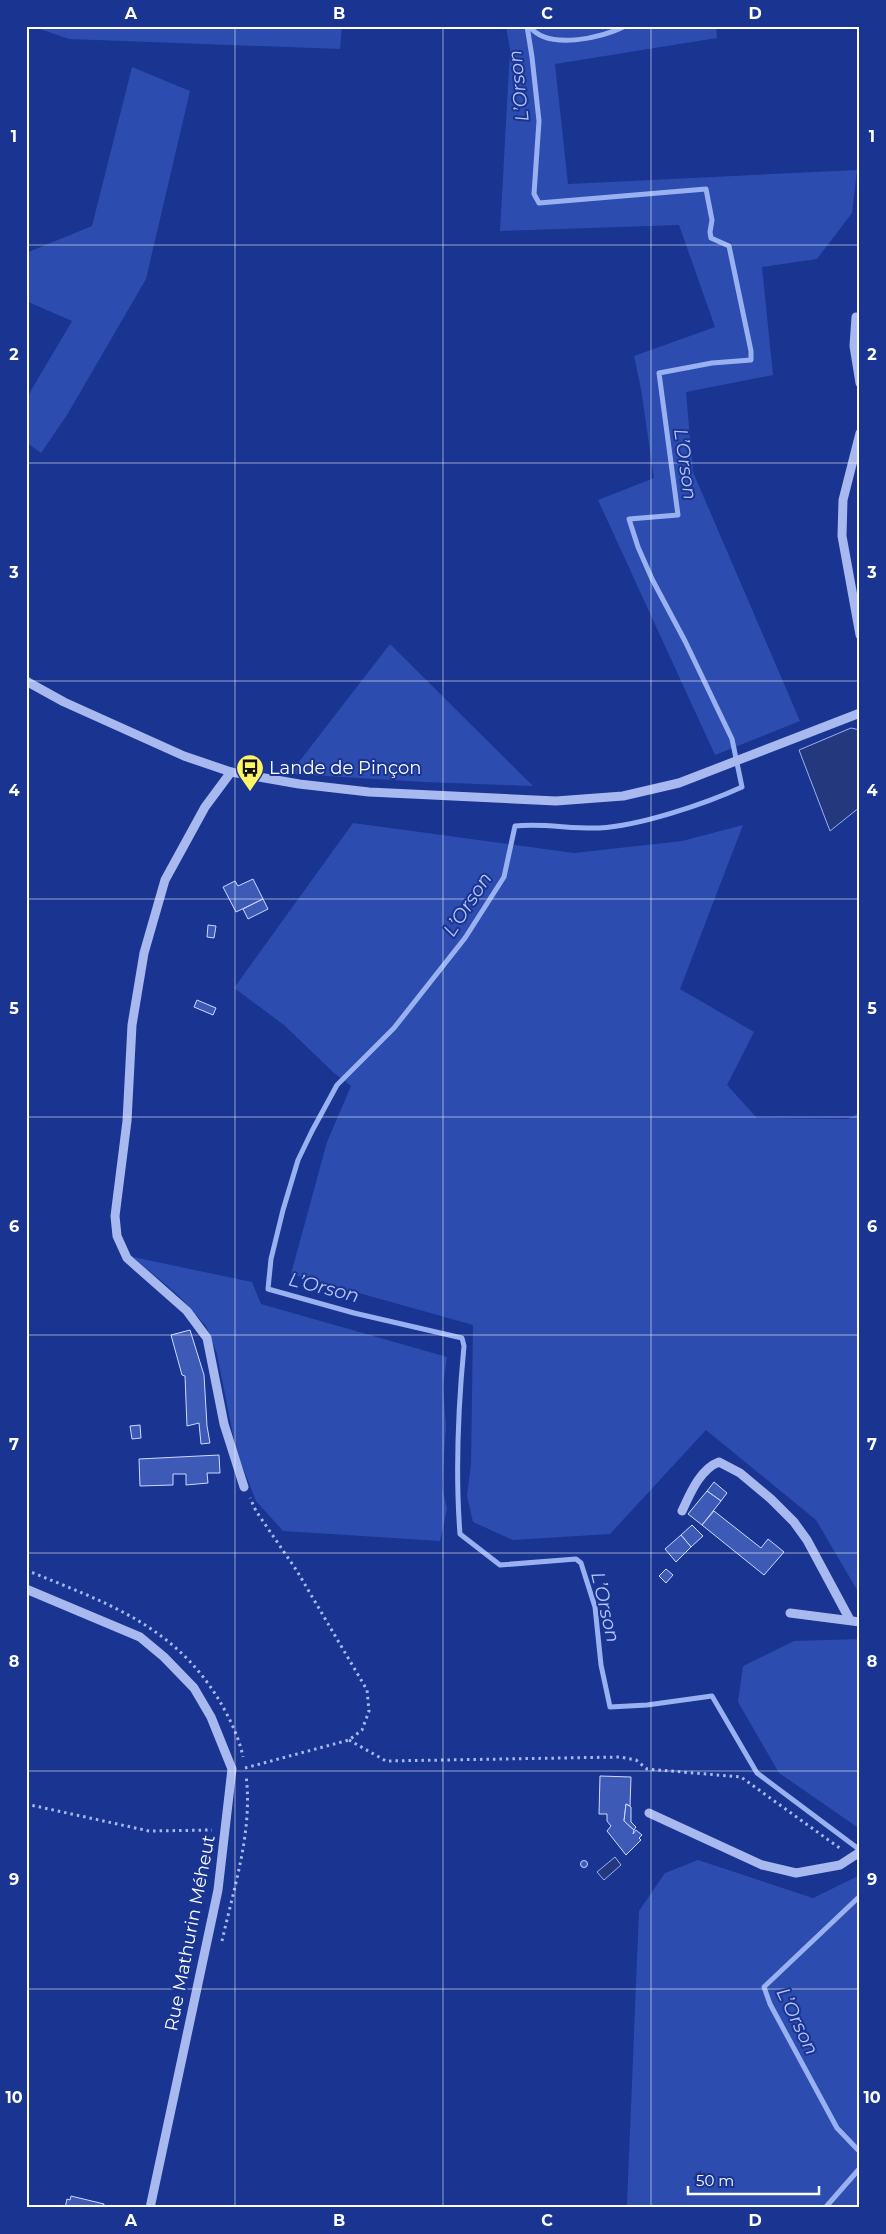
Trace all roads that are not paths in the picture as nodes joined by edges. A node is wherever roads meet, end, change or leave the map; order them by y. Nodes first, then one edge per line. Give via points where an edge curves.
1 (856, 317) dead end
2 (860, 383) edge
3 (860, 433) edge
4 (860, 635) edge
5 (26, 681) edge
6 (860, 713) edge
7 (232, 772) junction
8 (244, 1487) road end
9 (682, 1511) dead end
10 (26, 1589) edge
11 (790, 1613) dead end
12 (855, 1621) edge
13 (649, 1812) dead end
14 (860, 1852) edge
15 (150, 2208) edge

1 - 2 street via 854,346
3 - 4 street via 843,500 842,536
5 - 7 street via 64,702 184,756
6 - 7 street via 679,783 623,796 556,802 369,792
7 - 8 street via 205,806 164,880 144,953 132,1025 127,1121 115,1216 117,1236 127,1258 188,1311 207,1338 224,1424
9 - 12 street via 690,1494 713,1465 719,1462 740,1473 794,1522
10 - 15 street, Rue Mathurin Méheut via 140,1637 164,1657 198,1695 211,1717 232,1769 218,1890
11 - 12 street
13 - 14 street via 762,1865 796,1873 840,1866

